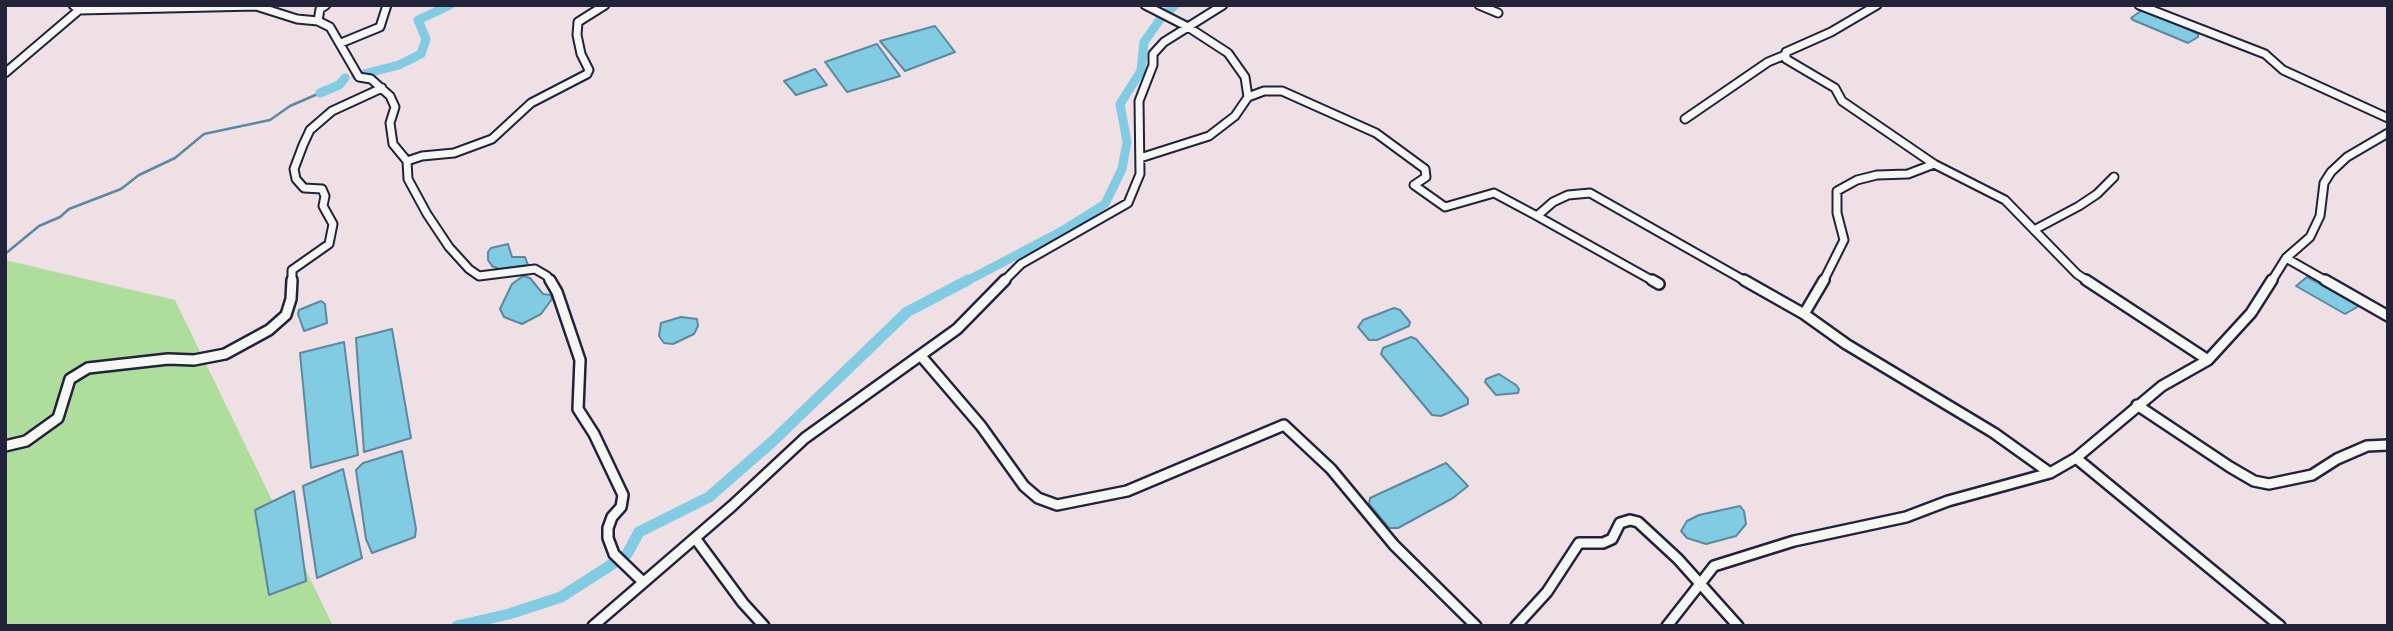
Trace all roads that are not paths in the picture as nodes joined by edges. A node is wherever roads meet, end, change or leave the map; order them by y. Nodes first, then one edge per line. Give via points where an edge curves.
1 (326, 5) edge
2 (387, 5) edge
3 (605, 5) edge
4 (1145, 5) edge
5 (1223, 5) edge
6 (1479, 5) edge
7 (1877, 5) edge
8 (2139, 5) edge
9 (76, 8) edge
10 (1498, 13) dead end
11 (318, 21) junction
12 (1188, 27) junction
13 (341, 43) junction
14 (1785, 55) junction
15 (5, 73) edge
16 (382, 88) junction
17 (1248, 97) junction
18 (2388, 118) edge
19 (1685, 119) dead end
20 (2388, 133) edge
21 (1140, 158) junction
22 (407, 161) junction
23 (1934, 164) junction
24 (2114, 177) dead end
25 (1536, 216) junction
26 (2034, 230) junction
27 (2287, 258) junction
28 (1659, 284) dead end
29 (1804, 314) junction
30 (2388, 316) edge
31 (921, 356) junction
32 (2208, 360) junction
33 (2137, 405) junction
34 (2388, 445) edge
35 (5, 446) edge
36 (2076, 458) junction
37 (2050, 473) junction
38 (695, 538) junction
39 (642, 581) junction
40 (1699, 584) junction
41 (593, 626) edge
42 (764, 626) edge
43 (1476, 626) edge
44 (1516, 626) edge
45 (1667, 626) edge
46 (1738, 626) edge
47 (2280, 626) edge

1 - 11 street via 320,9
2 - 13 street via 380,27
3 - 22 street via 578,22 587,74 531,103 492,139 454,153
4 - 12 street
5 - 12 street
6 - 10 street
7 - 14 street
8 - 18 street via 2265,54 2283,70
9 - 11 street via 256,6
9 - 15 street
11 - 13 street via 330,27
12 - 17 street via 1228,53 1245,77
12 - 21 street via 1153,54 1139,101
13 - 16 street via 359,77
14 - 19 street
14 - 23 street
16 - 22 street via 395,107 390,123 393,144
16 - 35 street via 332,111 310,130 303,145 294,169 296,179 304,188 322,189 332,235 329,244 292,270 292,299 286,315 225,354 88,368 70,379 58,418 26,441
17 - 21 street via 1236,116 1209,135
17 - 25 street via 1282,91 1376,133 1425,169 1426,177 1414,185 1445,207 1494,193
20 - 27 street via 2331,172 2310,237
21 - 31 street via 1140,174 1128,203 1021,264 957,329
22 - 39 street via 408,179 427,214 469,269 479,276 535,269 547,276 557,292 580,360 578,409 623,495 608,538 614,554
23 - 26 street via 2005,200
23 - 29 street via 1908,174 1857,180 1837,191 1842,248
24 - 26 street via 2097,194
25 - 28 street
25 - 29 street via 1568,195 1590,193
26 - 32 street via 2077,274
27 - 30 street
27 - 32 street via 2251,313
29 - 37 street
31 - 38 street via 805,438
31 - 43 street via 981,426 1024,486 1057,505 1127,491 1284,425 1331,469 1394,545
32 - 33 street
33 - 34 street via 2230,467 2269,484 2312,475 2367,446
33 - 36 street
36 - 37 street
36 - 47 street
37 - 40 street via 1906,517 1794,541 1714,566
38 - 39 street
38 - 42 street
39 - 41 street
40 - 44 street via 1639,522 1630,520 1620,523 1612,539 1603,543 1578,543 1547,592
40 - 45 street
40 - 46 street

